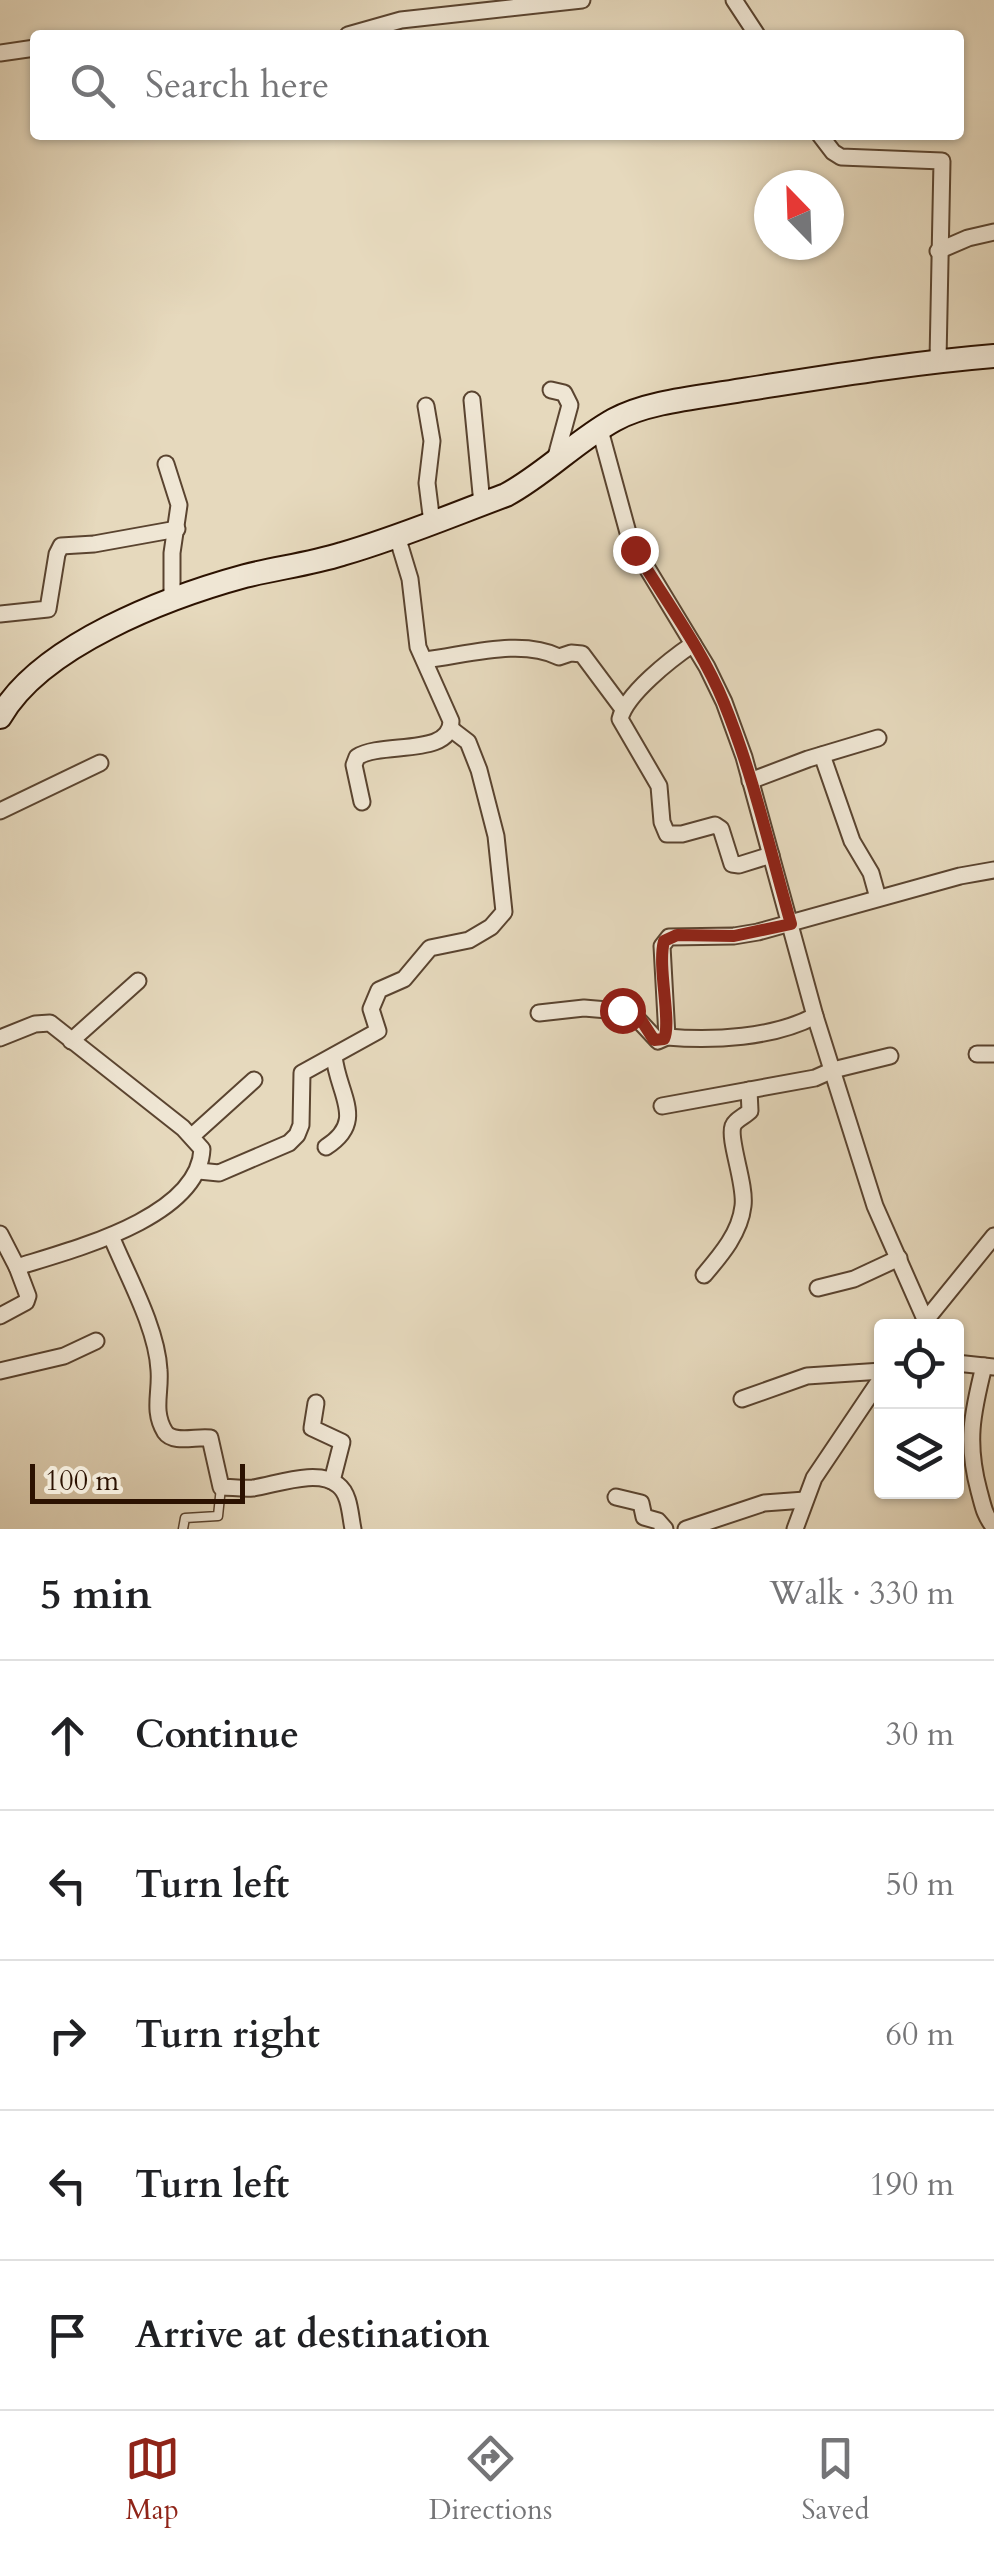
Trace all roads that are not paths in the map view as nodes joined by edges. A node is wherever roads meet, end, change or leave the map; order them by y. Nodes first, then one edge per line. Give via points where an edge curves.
1 (582, 0) edge
2 (734, 0) edge
3 (366, 30) edge
4 (753, 30) edge
5 (30, 49) edge
6 (0, 53) edge
7 (824, 140) edge
8 (994, 232) edge
9 (938, 252) junction
10 (994, 356) edge
11 (938, 360) junction
12 (551, 390) dead end
13 (472, 400) dead end
14 (426, 406) dead end
15 (600, 430) junction
16 (166, 464) dead end
17 (554, 464) junction
18 (482, 504) junction
19 (432, 523) junction
20 (177, 529) junction
21 (397, 536) junction
22 (172, 602) junction
23 (0, 614) edge
24 (692, 644) junction
25 (425, 660) junction
26 (623, 709) junction
27 (0, 717) edge
28 (451, 729) junction
29 (878, 738) dead end
30 (822, 755) junction
31 (100, 764) dead end
32 (750, 781) junction
33 (362, 802) dead end
34 (0, 811) edge
35 (771, 855) junction
36 (994, 870) edge
37 (878, 898) junction
38 (791, 924) junction
39 (138, 981) dead end
40 (539, 1014) dead end
41 (815, 1016) junction
42 (667, 1037) junction
43 (0, 1038) edge
44 (71, 1041) junction
45 (977, 1054) dead end
46 (994, 1054) edge
47 (334, 1056) junction
48 (890, 1056) dead end
49 (834, 1070) junction
50 (254, 1080) dead end
51 (749, 1090) junction
52 (662, 1106) dead end
53 (192, 1136) junction
54 (326, 1147) dead end
55 (198, 1171) junction
56 (0, 1234) edge
57 (112, 1236) junction
58 (994, 1236) edge
59 (899, 1258) junction
60 (17, 1267) junction
61 (704, 1276) dead end
62 (818, 1288) dead end
63 (0, 1316) edge
64 (923, 1319) edge
65 (930, 1319) edge
66 (96, 1341) dead end
67 (964, 1364) edge
68 (989, 1367) edge
69 (0, 1372) edge
70 (874, 1374) edge
71 (874, 1386) edge
72 (742, 1399) dead end
73 (316, 1403) dead end
74 (332, 1481) junction
75 (221, 1487) junction
76 (616, 1498) dead end
77 (804, 1500) junction
78 (994, 1526) edge
79 (183, 1529) edge
80 (353, 1529) edge
81 (664, 1529) edge
82 (686, 1529) edge
83 (795, 1529) edge

1 - 3 street via 401,20
2 - 4 street
5 - 6 street
7 - 9 street via 842,157 942,160
8 - 9 street
9 - 11 street
10 - 11 street
11 - 15 street via 673,402
12 - 17 street via 570,405
13 - 18 street
14 - 19 street
15 - 17 street
15 - 24 street via 630,540
16 - 20 street via 179,506
17 - 18 street
18 - 19 street
19 - 21 street
20 - 22 street
20 - 23 street via 61,546 48,609
21 - 22 street
21 - 25 street
22 - 27 street via 55,658
24 - 26 street
24 - 32 street via 724,702
25 - 26 street via 527,647 560,658 576,652
25 - 28 street
26 - 35 street via 620,719 658,786 668,834 715,825 734,865
28 - 33 street via 434,744 373,750 357,758
28 - 47 street via 468,742 479,770 496,836 504,912 468,940 430,948 400,982 378,990 372,1009 378,1031
29 - 30 street
30 - 32 street
30 - 37 street
31 - 34 street
32 - 35 street
35 - 38 street
36 - 37 street
37 - 38 street
38 - 41 street
38 - 42 street via 664,941
39 - 44 street
40 - 42 street via 584,1008 632,1012 654,1040
41 - 42 street via 771,1030
41 - 49 street
43 - 44 street via 43,1022
44 - 53 street
45 - 46 street
47 - 54 street via 348,1128
47 - 55 street via 302,1073 301,1125 288,1143 219,1172
48 - 49 street
49 - 51 street
49 - 59 street via 880,1222
50 - 53 street
51 - 52 street
51 - 61 street via 750,1111 732,1132 743,1207 726,1248
53 - 55 street via 202,1149
55 - 57 street via 170,1201
56 - 60 street
57 - 60 street
57 - 75 street via 157,1350 156,1406 166,1432 210,1438
58 - 65 street
59 - 62 street
59 - 64 street
60 - 63 street via 26,1302
66 - 69 street
67 - 68 street
68 - 78 street via 971,1418 970,1461
70 - 72 street via 807,1376
71 - 77 street
73 - 74 street via 312,1428 342,1442
74 - 75 street
74 - 80 street via 348,1501
75 - 79 lane via 218,1516 185,1518
76 - 81 street via 641,1502 644,1517
77 - 82 street via 764,1503
77 - 83 street

